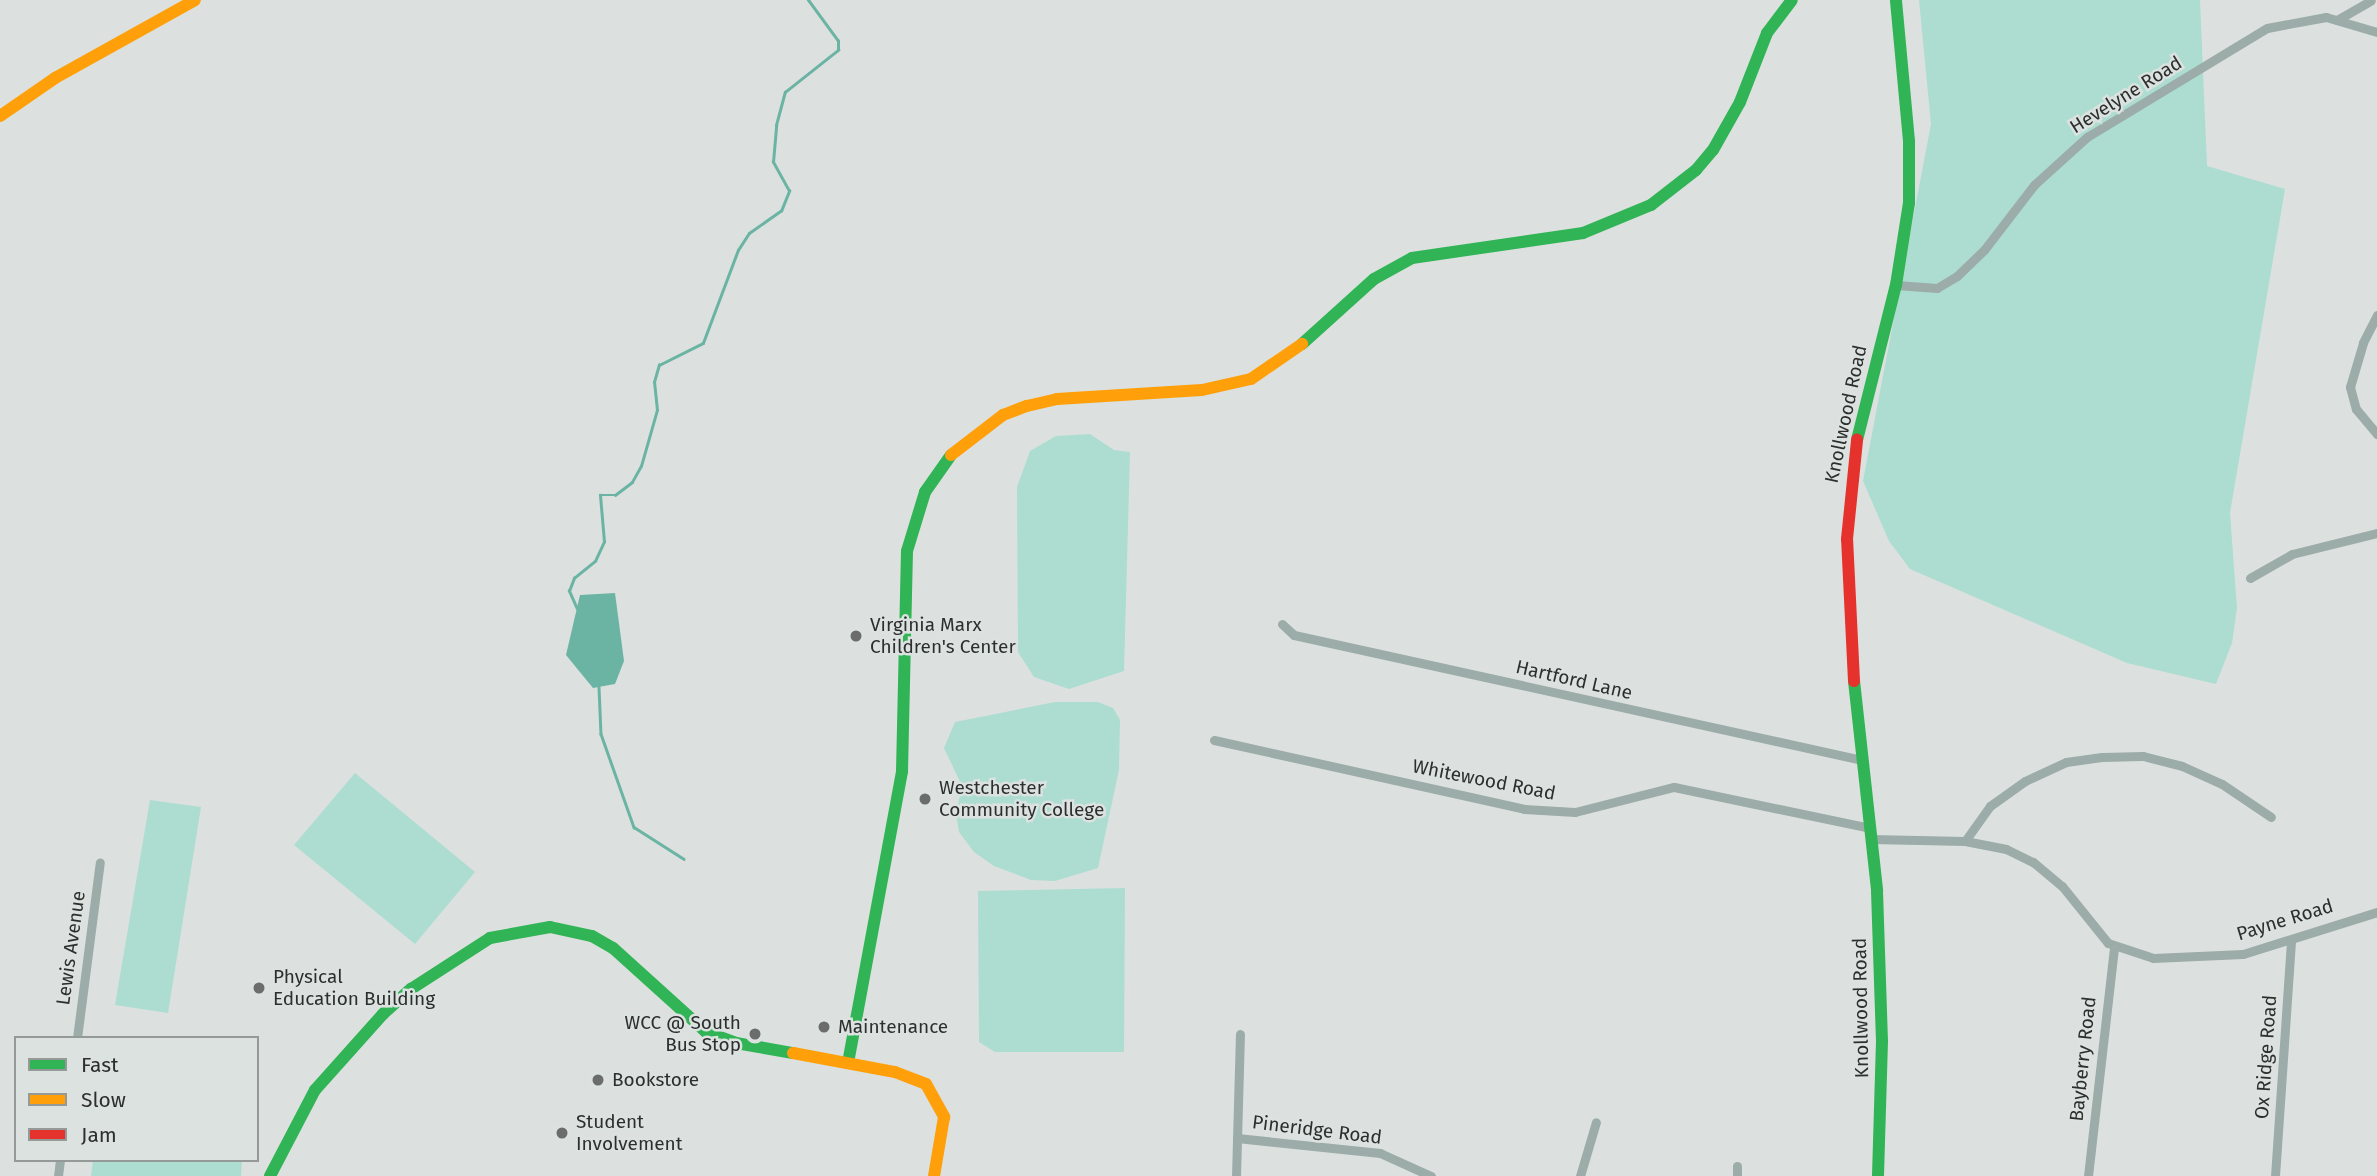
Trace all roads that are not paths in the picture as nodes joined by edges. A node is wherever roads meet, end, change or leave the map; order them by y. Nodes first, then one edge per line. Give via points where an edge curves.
1 (195, 0) edge
2 (1793, 0) edge
3 (1896, 0) edge
4 (2371, 0) edge
5 (2337, 20) junction
6 (2377, 32) edge
7 (0, 116) edge
8 (1896, 285) junction
9 (2377, 316) edge
10 (2377, 434) edge
11 (2377, 533) edge
12 (2250, 578) dead end
13 (1282, 624) dead end
14 (1214, 740) dead end
15 (1863, 760) junction
16 (2272, 817) dead end
17 (1870, 833) junction
18 (1965, 841) junction
19 (100, 862) dead end
20 (2377, 912) edge
21 (2291, 940) junction
22 (2114, 947) junction
23 (1240, 1034) dead end
24 (77, 1036) edge
25 (848, 1063) junction
26 (1596, 1122) dead end
27 (1237, 1138) junction
28 (270, 1176) edge
29 (934, 1176) edge
30 (1236, 1176) edge
31 (1431, 1176) edge
32 (1580, 1176) edge
33 (1878, 1176) edge
34 (2088, 1176) edge
35 (2275, 1176) edge

1 - 7 street via 55,78
2 - 25 street via 1767,33 1740,102 1713,150 1696,170 1651,205 1583,233 1412,258 1374,279 1297,349 1251,379 1202,390 1057,399 1027,406 1003,415 953,452 925,492 907,551 902,771
3 - 8 street, Knollwood Road via 1910,176
4 - 5 street
5 - 6 street, Hevelyne Road
5 - 8 street, Hevelyne Road via 2310,17 2267,28 2132,108 2055,164 1957,276 1937,288
8 - 15 street, Knollwood Road via 1858,429 1849,491 1846,584
9 - 10 street via 2362,343 2350,387 2356,409
11 - 12 street via 2303,551
13 - 15 street, Hartford Lane via 1294,635
14 - 17 street, Whitewood Road via 1524,809 1575,812 1674,787
15 - 17 street, Knollwood Road
16 - 18 street via 2222,784 2182,766 2143,756 2102,757 2066,762 2025,780 1990,806
17 - 18 street, Payne Road via 1910,841
17 - 33 street, Knollwood Road via 1882,1041
18 - 22 street, Payne Road via 2006,849 2033,862 2062,886
19 - 24 street, Lewis Avenue
20 - 21 street, Payne Road
21 - 22 street, Payne Road via 2243,954 2187,959 2142,957
21 - 35 street, Ox Ridge Road
22 - 34 street, Bayberry Road
23 - 27 street
25 - 28 street via 736,1043 706,1032 613,948 572,930 527,928 490,938 465,953 411,989 370,1026 315,1090
25 - 29 street via 914,1077 934,1093 944,1117
26 - 32 street
27 - 30 street
27 - 31 street, Pineridge Road via 1367,1151

